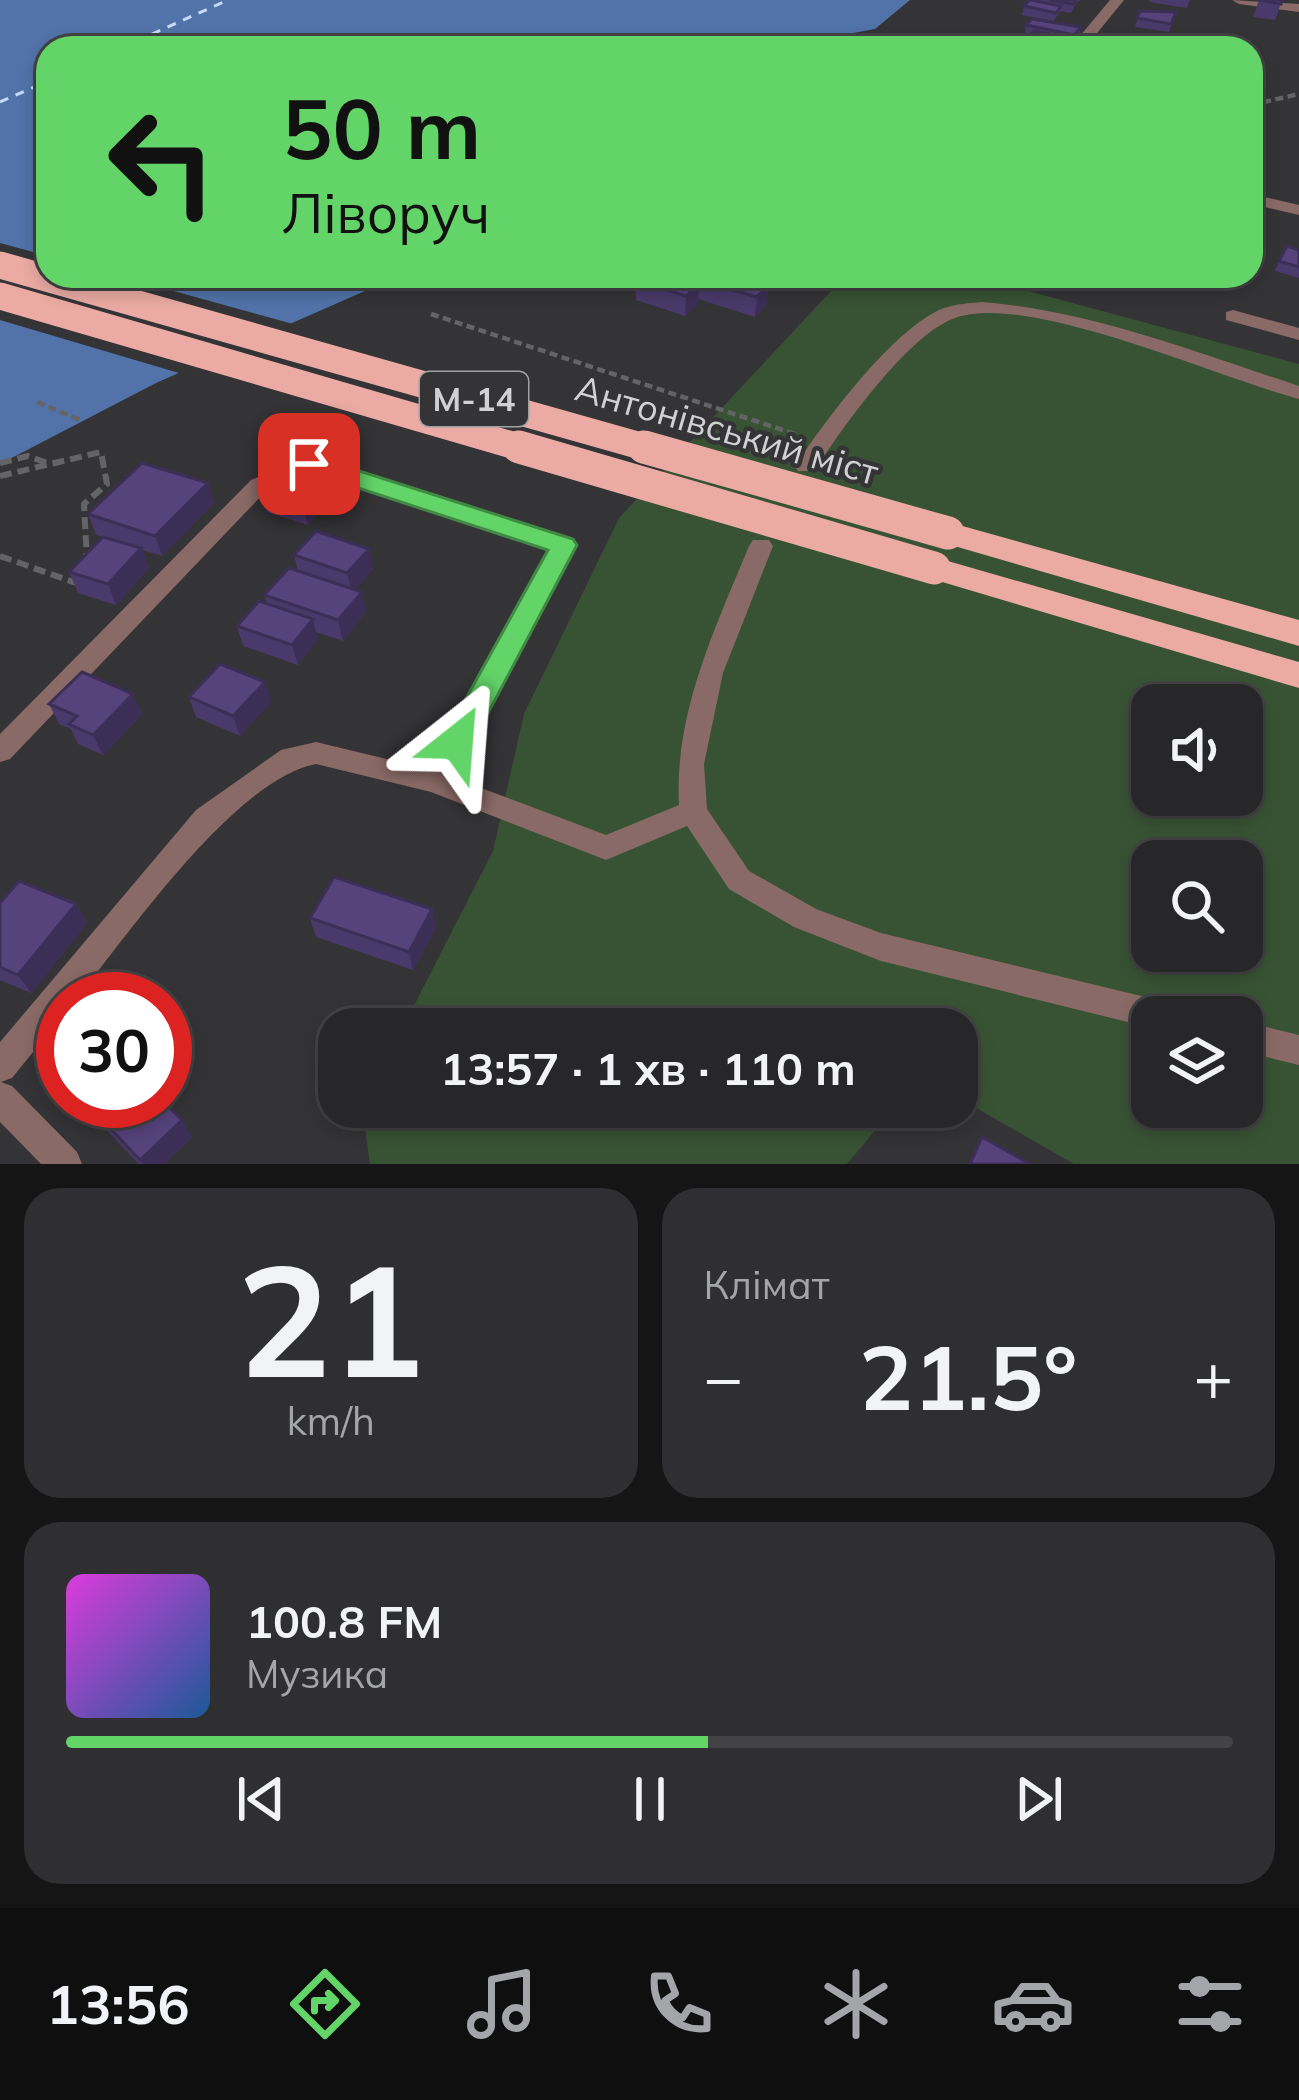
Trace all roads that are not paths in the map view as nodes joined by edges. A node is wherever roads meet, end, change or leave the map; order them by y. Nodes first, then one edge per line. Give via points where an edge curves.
1 (1117, 0) edge
2 (1239, 0) edge
3 (1299, 8) edge
4 (1087, 36) edge
5 (1263, 202) edge
6 (1299, 210) edge
7 (0, 265) edge
8 (36, 275) edge
9 (81, 288) edge
10 (0, 296) edge
11 (1233, 316) dead end
12 (1299, 334) edge
13 (1299, 393) edge
14 (806, 466) dead end
15 (761, 547) dead end
16 (1299, 633) edge
17 (1299, 675) edge
18 (0, 751) edge
19 (436, 782) junction
20 (693, 812) junction
21 (1131, 1008) edge
22 (1263, 1041) edge
23 (1299, 1050) edge
24 (0, 1067) edge
25 (0, 1098) edge
26 (65, 1164) edge

1 - 4 street
2 - 3 street
5 - 6 street
7 - 8 highway, Антонівський міст / М-14, bridge
9 - 16 highway, Антонівський міст / М-14, bridge
10 - 17 highway, Антонівський міст / М-14, bridge
11 - 12 street
13 - 14 street via 1030,310 981,304 946,314 914,339
15 - 20 street via 710,673 690,764
18 - 19 street via 259,484 309,464 563,545
19 - 20 street via 606,848
19 - 24 street via 316,753 291,758 244,787 206,818
20 - 21 street via 739,880 805,918 880,946
22 - 23 street
25 - 26 street

